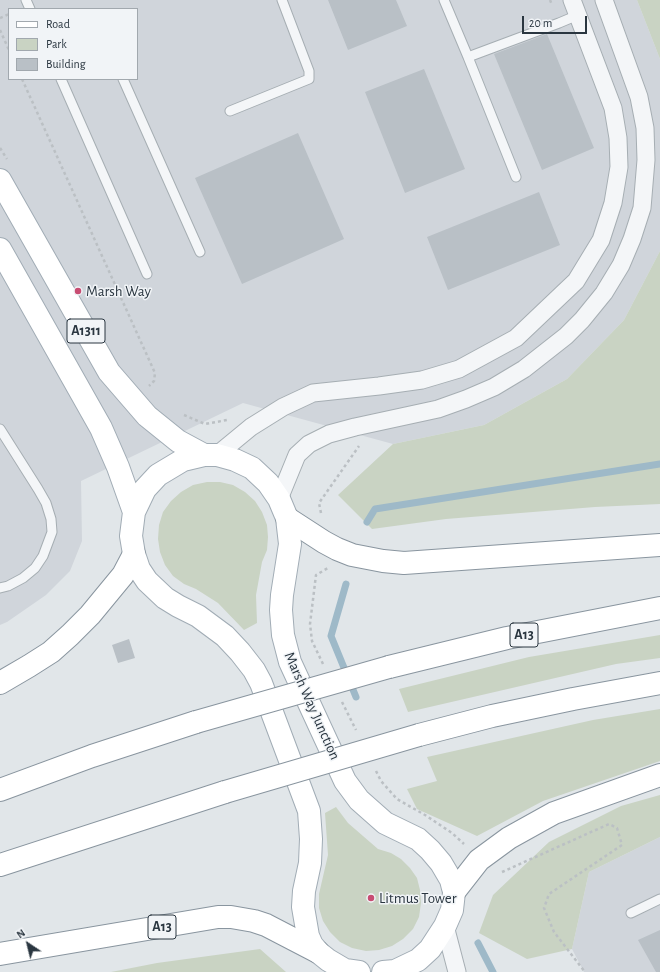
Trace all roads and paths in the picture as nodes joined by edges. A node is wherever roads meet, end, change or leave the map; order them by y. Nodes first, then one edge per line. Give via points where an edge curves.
1 (282, 0) edge
2 (444, 0) edge
3 (550, 0) edge
4 (604, 0) edge
5 (575, 7) edge
6 (559, 23) junction
7 (0, 30) edge
8 (8, 48) edge
9 (468, 57) junction
10 (22, 80) edge
11 (61, 80) edge
12 (123, 80) edge
13 (230, 111) dead end
14 (516, 177) dead end
15 (0, 180) edge
16 (0, 249) edge
17 (200, 252) dead end
18 (147, 274) dead end
19 (147, 388) dead end
20 (179, 413) dead end
21 (229, 419) dead end
22 (0, 429) edge
23 (361, 443) dead end
24 (210, 455) junction
25 (283, 508) junction
26 (134, 512) junction
27 (324, 516) dead end
28 (660, 545) edge
29 (134, 554) junction
30 (0, 588) edge
31 (660, 608) edge
32 (0, 683) edge
33 (660, 683) edge
34 (660, 775) edge
35 (0, 790) edge
36 (0, 864) edge
37 (500, 873) dead end
38 (454, 892) junction
39 (660, 899) edge
40 (631, 914) dead end
41 (446, 926) junction
42 (0, 954) edge
43 (323, 961) edge
44 (359, 972) edge
45 (392, 972) edge
46 (456, 972) edge
47 (585, 972) edge

1 - 13 lane via 309,71 309,79
2 - 9 lane
3 - 6 path
4 - 25 street via 639,97 645,128 646,160 642,208 621,264 604,293 566,336 524,369 494,387 438,409 329,434 309,444 297,455
5 - 6 lane
5 - 24 street via 613,108 619,167 613,203 601,240 576,282 516,338 459,369 422,380 313,393 282,407
6 - 9 lane
7 - 8 path
9 - 14 lane
10 - 19 path via 155,373 154,381
11 - 18 lane
12 - 17 lane
15 - 24 main road, A1311 via 109,372 147,416 178,441
16 - 26 main road, A1311 via 101,428
20 - 21 path via 205,424
22 - 30 lane via 46,503 52,532 43,556 35,568 23,578
23 - 27 path via 319,503
24 - 25 main road, Marsh Way Junction via 236,460 252,468 268,483
24 - 26 main road via 184,460 158,475 145,489
25 - 28 main road via 324,542 337,549 390,562
25 - 38 main road, Marsh Way Junction via 290,544 281,610 283,635 290,662 345,781 359,800 385,823 418,839 430,850 451,880
26 - 29 main road via 131,536
29 - 32 main road via 123,575 70,635 51,652
29 - 43 main road via 139,569 152,586 165,598 198,616 225,636 250,664 261,683 308,806 310,862 303,907 308,936
31 - 35 main road, A13, bridge via 507,638 389,667 196,722
33 - 36 main road, bridge via 492,716 419,735 225,792
34 - 38 main road via 554,813 479,860
37 - 47 path via 609,824 618,828 622,845 549,894 544,908 554,932
38 - 41 main road, Marsh Way Junction via 452,910
39 - 40 lane
41 - 45 main road, Marsh Way Junction via 430,949 418,960
41 - 46 street
42 - 43 main road, A13 via 218,917 231,917 266,925
43 - 44 main road via 345,970

